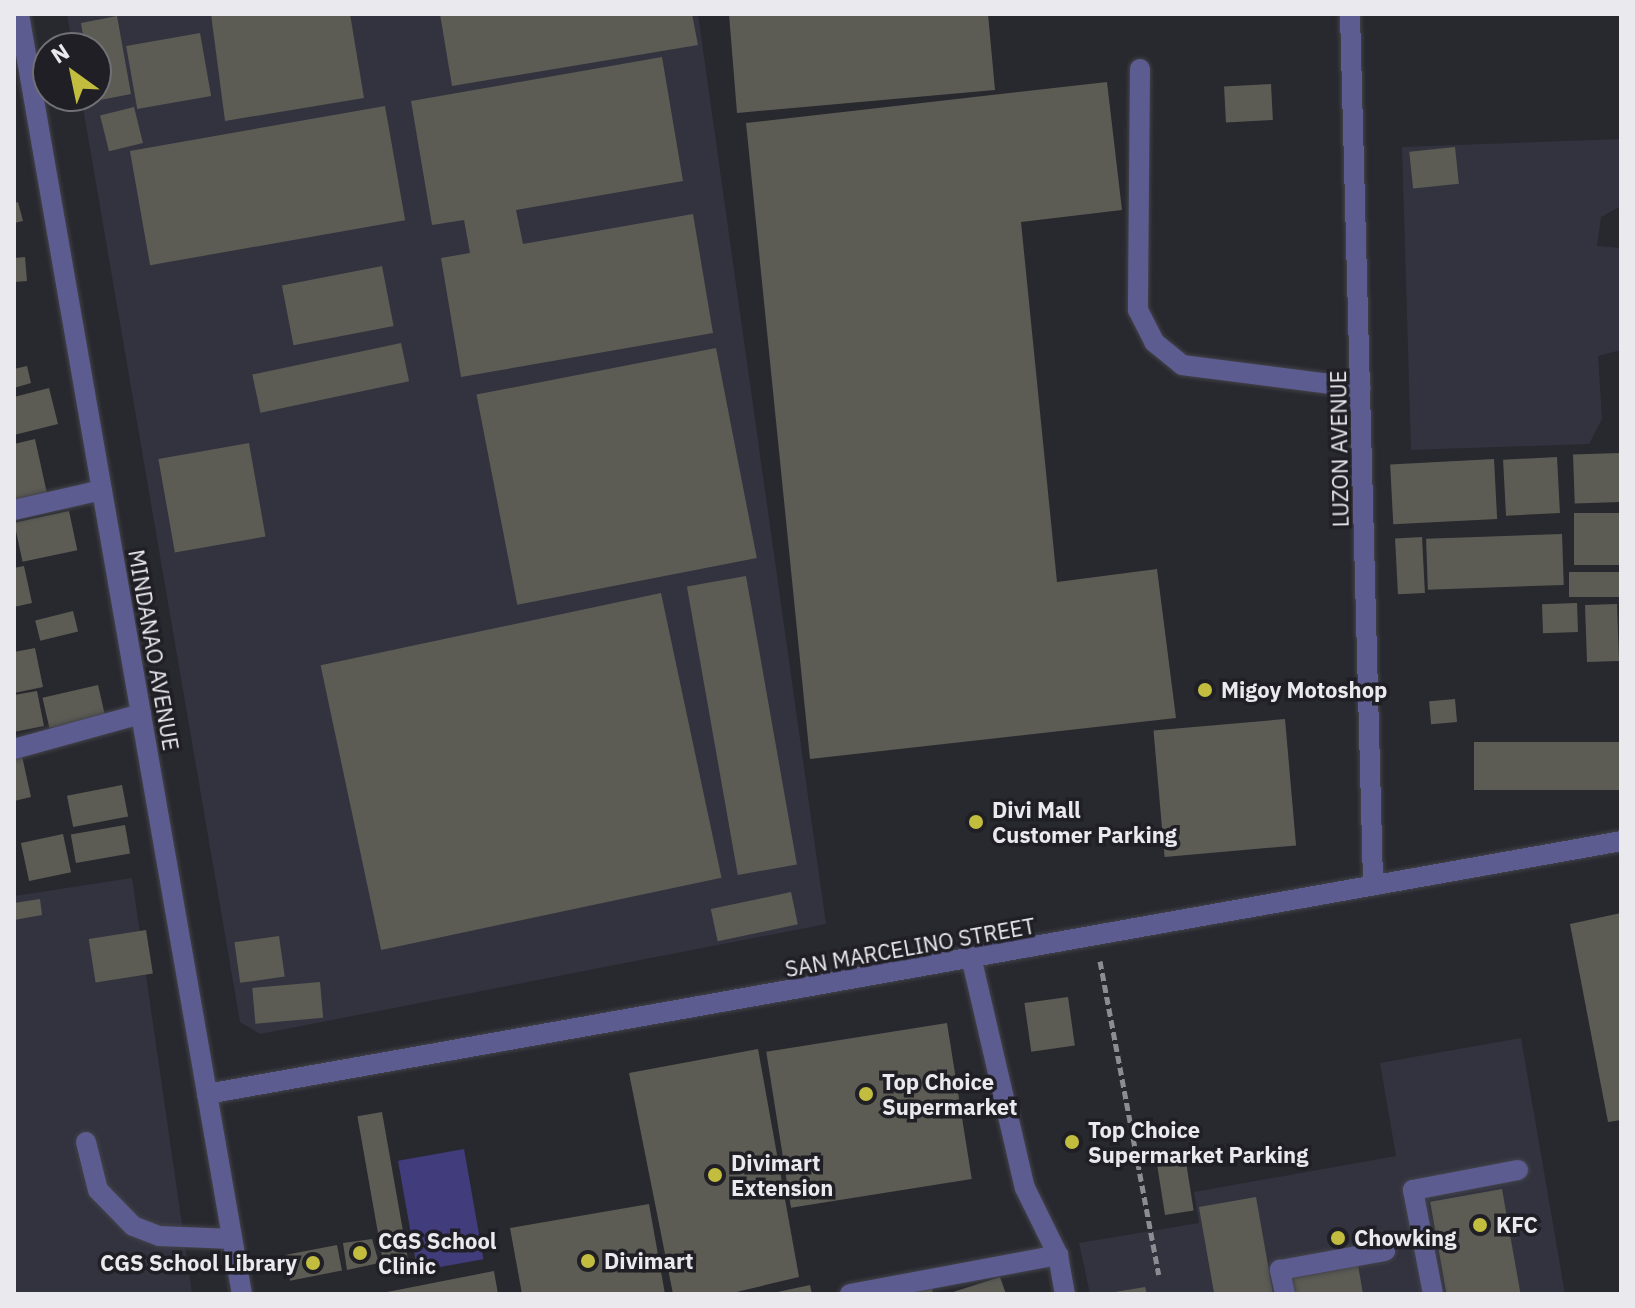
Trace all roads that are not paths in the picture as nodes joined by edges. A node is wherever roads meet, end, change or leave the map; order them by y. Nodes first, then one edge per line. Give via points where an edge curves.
1 (1350, 14) edge
2 (23, 15) edge
3 (1140, 69) dead end
4 (1361, 388) junction
5 (102, 490) junction
6 (14, 510) edge
7 (141, 714) junction
8 (14, 749) edge
9 (1621, 841) edge
10 (1373, 883) junction
11 (972, 961) junction
12 (207, 1094) junction
13 (86, 1142) dead end
14 (1518, 1170) dead end
15 (232, 1239) junction
16 (1385, 1251) dead end
17 (1058, 1255) junction
18 (242, 1294) edge
19 (850, 1294) edge
20 (1065, 1294) edge
21 (1285, 1294) edge
22 (1433, 1294) edge

1 - 4 street, LUZON AVENUE
2 - 5 street, MINDANAO AVENUE
3 - 4 street via 1138,310 1154,342 1182,365
4 - 10 street, LUZON AVENUE
5 - 6 street
5 - 7 street, MINDANAO AVENUE
7 - 8 street
7 - 12 street, MINDANAO AVENUE
9 - 10 street, SAN MARCELINO STREET
10 - 11 street, SAN MARCELINO STREET
11 - 12 street, SAN MARCELINO STREET
11 - 17 street via 1025,1188
12 - 15 street, MINDANAO AVENUE
13 - 15 street via 98,1190 133,1226 159,1236
14 - 22 street via 1413,1190
15 - 18 street, MINDANAO AVENUE
16 - 21 street via 1280,1270
17 - 19 street
17 - 20 street

